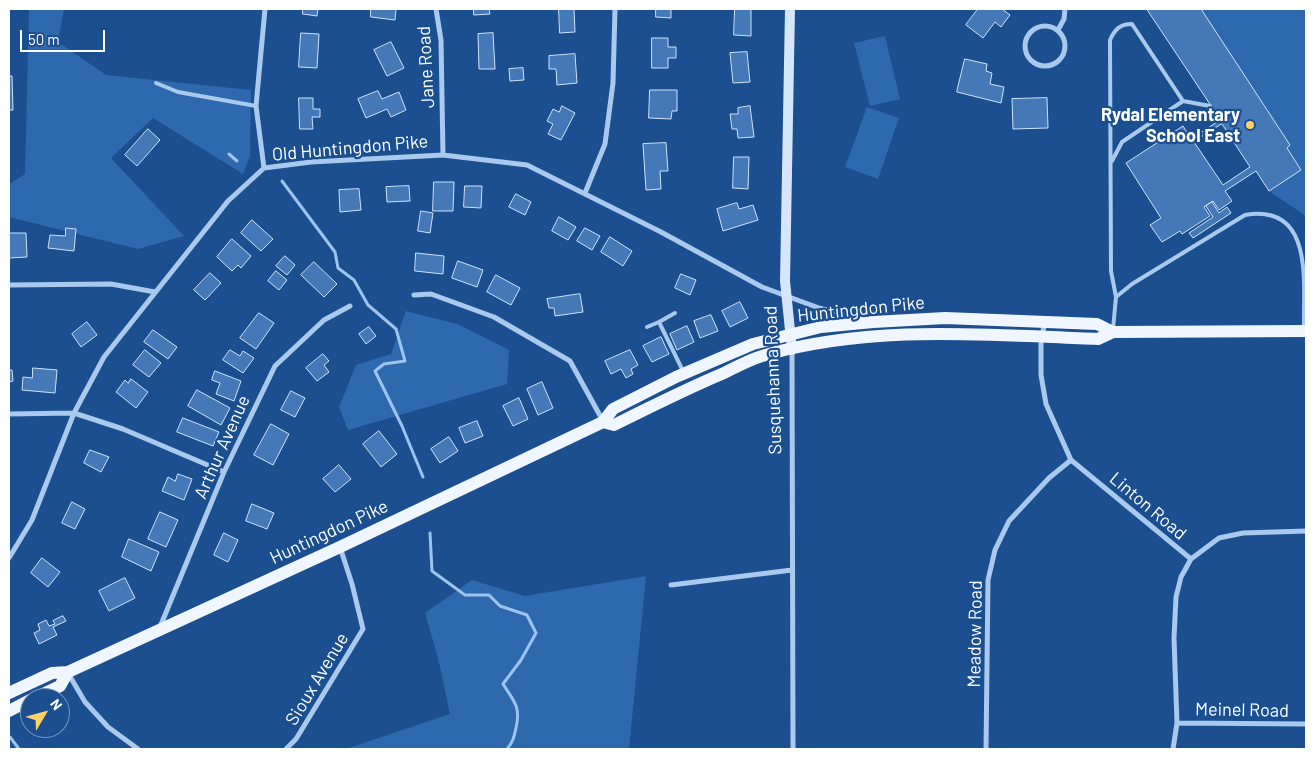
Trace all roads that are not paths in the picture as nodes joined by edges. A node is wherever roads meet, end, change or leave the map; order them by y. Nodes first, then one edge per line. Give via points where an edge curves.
1 (266, 9) edge
2 (436, 9) edge
3 (615, 9) edge
4 (790, 9) edge
5 (1065, 9) edge
6 (1058, 30) junction
7 (156, 84) dead end
8 (1183, 102) junction
9 (256, 106) junction
10 (1210, 106) dead end
11 (443, 155) junction
12 (1112, 160) junction
13 (264, 168) junction
14 (585, 193) junction
15 (9, 285) edge
16 (155, 292) junction
17 (414, 295) dead end
18 (1116, 296) junction
19 (786, 297) junction
20 (350, 306) dead end
21 (675, 313) dead end
22 (659, 322) junction
23 (873, 322) junction
24 (1045, 322) junction
25 (647, 327) dead end
26 (1305, 330) edge
27 (1113, 332) junction
28 (789, 334) junction
29 (1041, 337) junction
30 (792, 350) junction
31 (684, 373) junction
32 (74, 413) junction
33 (9, 414) edge
34 (603, 422) junction
35 (1071, 460) junction
36 (224, 472) junction
37 (1306, 531) edge
38 (340, 547) junction
39 (9, 558) edge
40 (1191, 559) junction
41 (792, 570) junction
42 (672, 584) dead end
43 (159, 630) junction
44 (68, 672) junction
45 (56, 688) edge
46 (9, 693) edge
47 (1177, 723) junction
48 (1306, 724) edge
49 (138, 749) edge
50 (286, 749) edge
51 (793, 749) edge
52 (986, 749) edge
53 (1173, 749) edge

1 - 9 street
2 - 11 street, Jane Road via 441,40
3 - 14 street via 613,83 605,144
4 - 19 main road, Susquehanna Road
5 - 6 street
6 - 6 street via 1038,27 1028,36 1025,50 1031,61 1043,67 1061,60 1065,41
7 - 9 lane via 178,92
8 - 10 lane
8 - 12 lane via 1122,142
8 - 12 lane via 1132,24 1114,30 1110,40
9 - 13 street
11 - 13 street, Old Huntingdon Pike via 311,162
11 - 14 street, Old Huntingdon Pike via 527,165
12 - 18 lane via 1111,271
13 - 16 street, Old Huntingdon Pike via 228,201
14 - 19 street, Old Huntingdon Pike
15 - 16 street via 111,284
16 - 32 street, Old Huntingdon Pike via 104,357
17 - 34 street via 431,294 494,317 570,361
18 - 26 lane via 1245,215 1257,212 1283,221 1295,232 1302,251
18 - 27 lane
19 - 23 street, Old Huntingdon Pike
19 - 28 main road, Susquehanna Road
20 - 36 street, Arthur Avenue via 324,320 275,366
21 - 22 lane
22 - 25 lane
22 - 31 lane
23 - 24 main road, Huntingdon Pike via 945,318
23 - 28 main road, Huntingdon Pike
24 - 27 main road, Huntingdon Pike via 1097,324
24 - 29 street, Linton Road
26 - 27 main road, Huntingdon Pike
27 - 29 main road, Huntingdon Pike via 1098,339
28 - 30 main road, Susquehanna Road
28 - 31 main road, Huntingdon Pike via 753,344
29 - 30 main road, Huntingdon Pike via 931,334 872,337 823,342
29 - 35 street, Linton Road via 1041,375 1046,404
30 - 34 main road, Huntingdon Pike via 761,356 614,425
30 - 41 street, Susquehanna Road
31 - 34 main road, Huntingdon Pike via 613,409
32 - 33 street
32 - 36 street via 123,429
32 - 39 street, Old Huntingdon Pike via 32,520
34 - 38 main road, Huntingdon Pike
35 - 40 street, Linton Road
35 - 52 street, Meadow Road via 1049,478 1009,522 995,550 988,580
36 - 43 street, Arthur Avenue
37 - 40 street via 1244,532 1219,538
38 - 43 main road, Huntingdon Pike
38 - 50 street, Sioux Avenue via 363,629 296,739
40 - 47 street, Linton Road via 1181,577 1176,597
41 - 42 street
41 - 51 street, Susquehanna Road
43 - 44 main road, Huntingdon Pike
44 - 45 main road, Huntingdon Pike
44 - 46 main road, Huntingdon Pike via 52,673
44 - 49 street via 85,702 108,726
47 - 48 street, Meinel Road
47 - 53 street, Linton Road

